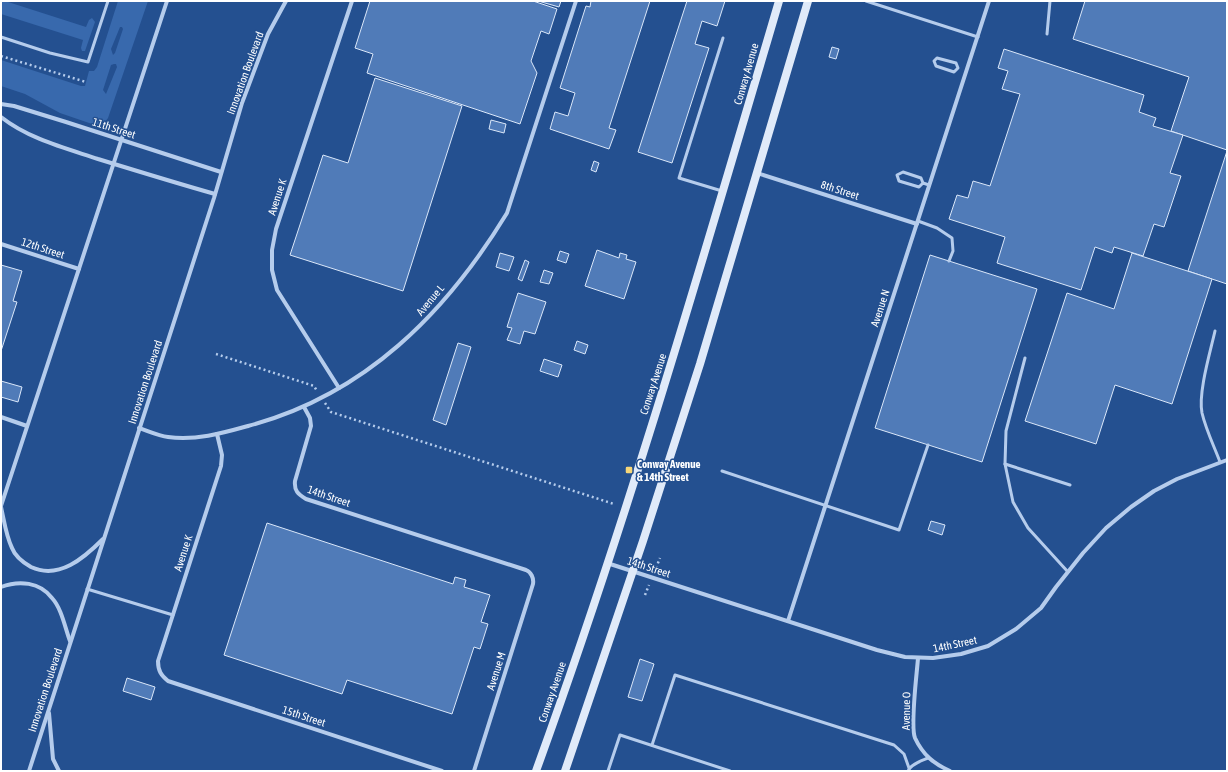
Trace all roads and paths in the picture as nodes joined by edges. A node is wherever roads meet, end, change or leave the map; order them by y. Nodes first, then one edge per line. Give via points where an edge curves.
1 (108, 1) edge
2 (167, 1) edge
3 (286, 1) edge
4 (352, 1) edge
5 (576, 1) edge
6 (779, 1) edge
7 (808, 1) edge
8 (866, 1) edge
9 (989, 1) edge
10 (1050, 1) edge
11 (1047, 34) dead end
12 (1, 37) edge
13 (978, 37) junction
14 (723, 38) dead end
15 (1, 56) edge
16 (958, 68) junction
17 (967, 71) junction
18 (86, 82) dead end
19 (1, 104) edge
20 (1, 117) edge
21 (122, 140) junction
22 (114, 164) junction
23 (221, 172) junction
24 (757, 173) junction
25 (923, 183) junction
26 (930, 185) junction
27 (723, 192) junction
28 (215, 194) junction
29 (917, 223) junction
30 (1, 244) edge
31 (949, 261) dead end
32 (79, 269) junction
33 (1215, 331) dead end
34 (216, 354) dead end
35 (1025, 358) dead end
36 (339, 388) junction
37 (322, 398) junction
38 (304, 407) junction
39 (1, 417) edge
40 (27, 426) junction
41 (139, 428) junction
42 (217, 434) junction
43 (928, 445) dead end
44 (1227, 460) edge
45 (1220, 462) junction
46 (1005, 464) junction
47 (722, 471) dead end
48 (1070, 485) dead end
49 (614, 504) dead end
50 (1, 506) edge
51 (826, 506) junction
52 (104, 538) junction
53 (660, 558) dead end
54 (607, 563) junction
55 (656, 568) dead end
56 (632, 571) junction
57 (1068, 572) junction
58 (532, 576) joint
59 (649, 585) dead end
60 (1, 587) edge
61 (88, 589) junction
62 (645, 595) dead end
63 (173, 615) junction
64 (788, 621) junction
65 (70, 642) junction
66 (918, 658) junction
67 (161, 676) joint
68 (49, 709) junction
69 (652, 745) junction
70 (928, 758) junction
71 (908, 770) edge
72 (29, 771) edge
73 (59, 771) edge
74 (442, 771) edge
75 (474, 771) edge
76 (536, 771) edge
77 (565, 771) edge
78 (608, 771) edge
79 (730, 771) edge
80 (950, 771) edge

1 - 12 lane via 88,62
2 - 21 street
3 - 23 street, Innovation Boulevard via 268,34 242,103
4 - 36 street, Avenue K via 276,229 272,250 272,270 277,290
5 - 36 street, Avenue L via 507,212 488,244 422,324 387,356
6 - 27 street, Conway Avenue
7 - 24 street
8 - 13 lane
9 - 13 street, Avenue N
10 - 11 lane
13 - 17 street, Avenue N
14 - 27 lane via 679,178
15 - 18 path
16 - 16 lane via 956,63 937,58 934,61 936,66 954,72
16 - 17 lane
17 - 26 street, Avenue N
19 - 21 street, 11th Street
20 - 22 street via 43,141
21 - 22 street
21 - 23 street, 11th Street
22 - 28 street
22 - 32 street
23 - 28 street, Innovation Boulevard
24 - 29 street, 8th Street
24 - 56 street via 700,364
25 - 25 lane via 921,178 902,172 897,175 899,180 912,185 919,187
25 - 26 lane
26 - 29 street, Avenue N
27 - 54 street, Conway Avenue
28 - 41 street, Innovation Boulevard
29 - 31 lane via 937,228 952,238 953,251
29 - 51 street, Avenue N
30 - 32 street, 12th Street
32 - 40 street
33 - 45 lane via 1204,382 1202,412
34 - 37 path via 314,386
35 - 46 lane via 1006,431
36 - 37 street, Avenue L
37 - 38 street, Avenue L
37 - 49 path via 331,412
38 - 42 street, Avenue L via 273,419
38 - 58 street, 14th Street via 311,426 295,481 294,488 298,494 306,499 529,571
39 - 40 street
40 - 50 street
41 - 42 street, Avenue L via 167,437 192,438
41 - 52 street, Innovation Boulevard
42 - 63 street, Avenue K via 222,455 221,466
43 - 51 lane via 899,530
44 - 45 street, 14th Street
45 - 57 street, 14th Street via 1177,479 1131,507 1106,528
46 - 48 lane
46 - 57 lane via 1013,502 1028,528
47 - 51 lane
50 - 52 street via 12,549 27,565 38,570 60,570 88,554
51 - 64 street, Avenue N
52 - 61 street, Innovation Boulevard
53 - 55 path
54 - 56 street, 14th Street
54 - 76 street, Conway Avenue
56 - 64 street, 14th Street
56 - 77 street
57 - 66 street, 14th Street via 1041,608 1016,629 988,646 960,654
58 - 75 street, Avenue M via 533,584
59 - 62 path
60 - 65 street via 23,582 43,590 52,598 60,612
61 - 63 lane
61 - 65 street, Innovation Boulevard
63 - 67 street, Avenue K via 158,661
64 - 66 street, 14th Street via 877,650
65 - 68 street, Innovation Boulevard
66 - 70 street, Avenue O via 914,737
67 - 74 street, 15th Street via 168,681
68 - 72 street, Innovation Boulevard
68 - 73 street via 53,759
69 - 71 lane via 675,675 894,745 904,754
69 - 78 lane via 620,735
69 - 79 lane
70 - 71 lane
70 - 80 street, Avenue O

